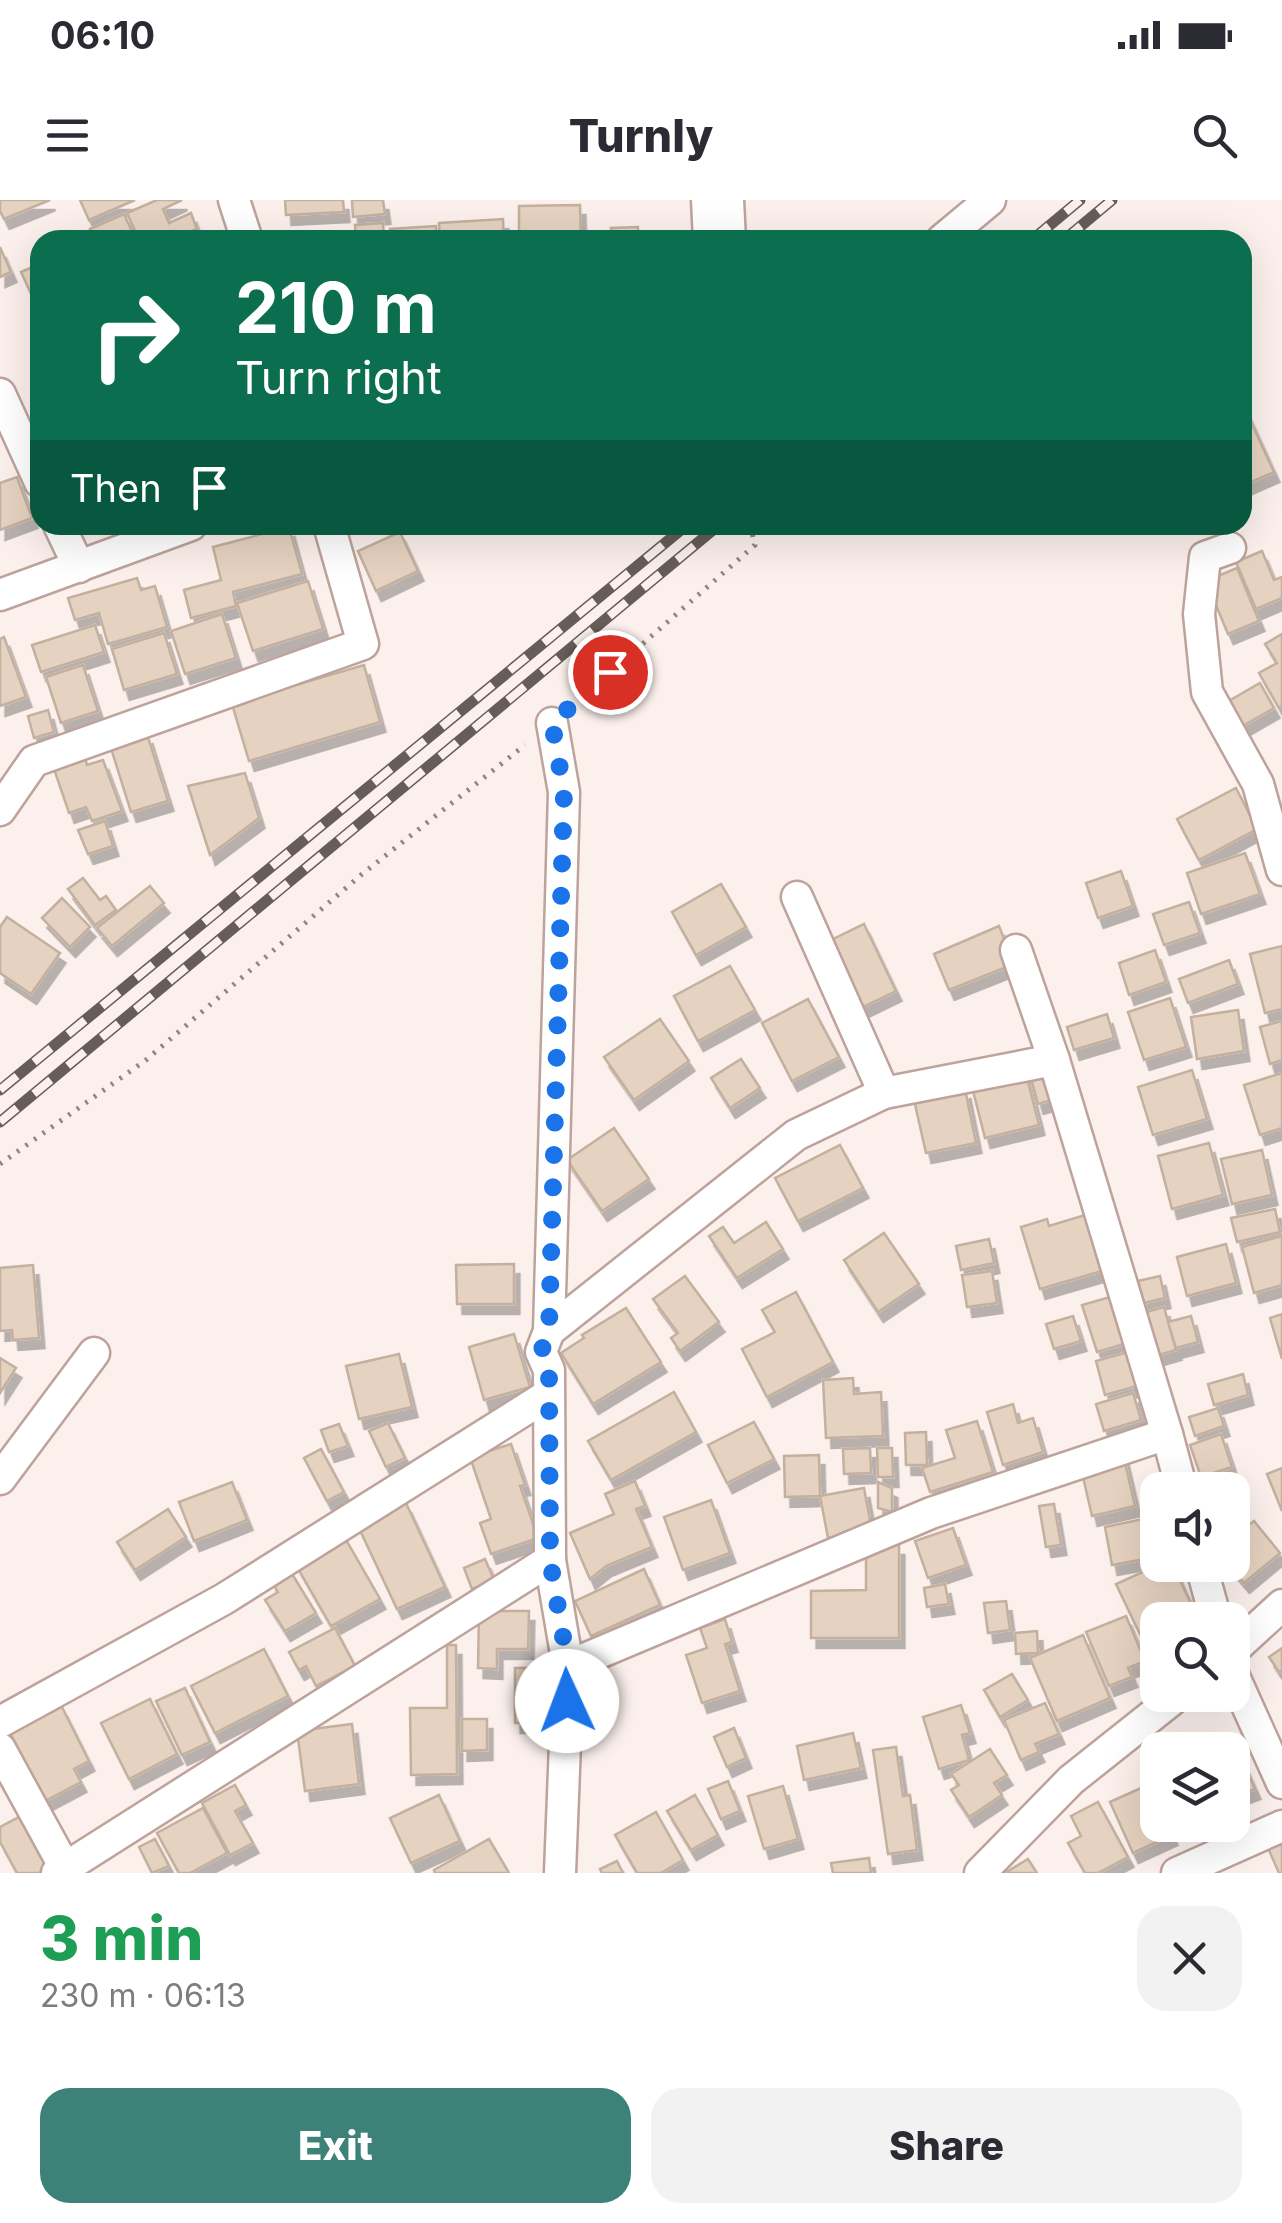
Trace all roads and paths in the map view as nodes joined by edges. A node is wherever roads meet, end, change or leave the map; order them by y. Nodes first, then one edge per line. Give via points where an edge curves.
1 (234, 200) edge
2 (707, 200) edge
3 (728, 200) edge
4 (982, 203) edge
5 (244, 230) edge
6 (708, 230) edge
7 (730, 230) edge
8 (953, 230) edge
9 (0, 394) edge
10 (30, 460) edge
11 (64, 535) edge
12 (164, 535) edge
13 (332, 535) edge
14 (752, 535) edge
15 (1230, 548) dead end
16 (78, 567) junction
17 (0, 595) edge
18 (552, 723) junction
19 (0, 808) edge
20 (1282, 870) edge
21 (797, 897) dead end
22 (1016, 950) dead end
23 (1054, 1060) junction
24 (884, 1093) junction
25 (0, 1164) edge
26 (549, 1330) junction
27 (94, 1352) dead end
28 (548, 1395) junction
29 (1167, 1434) junction
30 (1177, 1472) edge
31 (0, 1478) edge
32 (550, 1560) junction
33 (1282, 1605) edge
34 (1250, 1634) edge
35 (568, 1666) junction
36 (1157, 1712) edge
37 (1250, 1712) edge
38 (0, 1722) edge
39 (0, 1749) edge
40 (1282, 1783) edge
41 (1282, 1826) edge
42 (60, 1870) edge
43 (560, 1873) edge
44 (980, 1873) edge
45 (1177, 1873) edge

1 - 5 street
2 - 6 street
3 - 7 street
4 - 8 street
9 - 10 street
11 - 16 street
12 - 16 street
13 - 19 street via 363,644 34,761
14 - 18 path via 755,546
15 - 20 street via 1204,557 1199,614 1207,692 1258,784
16 - 17 street
18 - 25 path via 360,875 146,1060
18 - 26 street via 564,792
21 - 24 street
22 - 23 street
23 - 24 street
23 - 29 street
24 - 26 street via 796,1135
26 - 28 street via 541,1352 549,1370
27 - 31 street
28 - 32 street
28 - 38 street via 224,1599
29 - 30 street
29 - 35 street via 931,1513
32 - 35 street
32 - 42 street
33 - 34 street
35 - 43 street
36 - 44 street via 1071,1780
37 - 40 street
39 - 42 street
41 - 45 street

